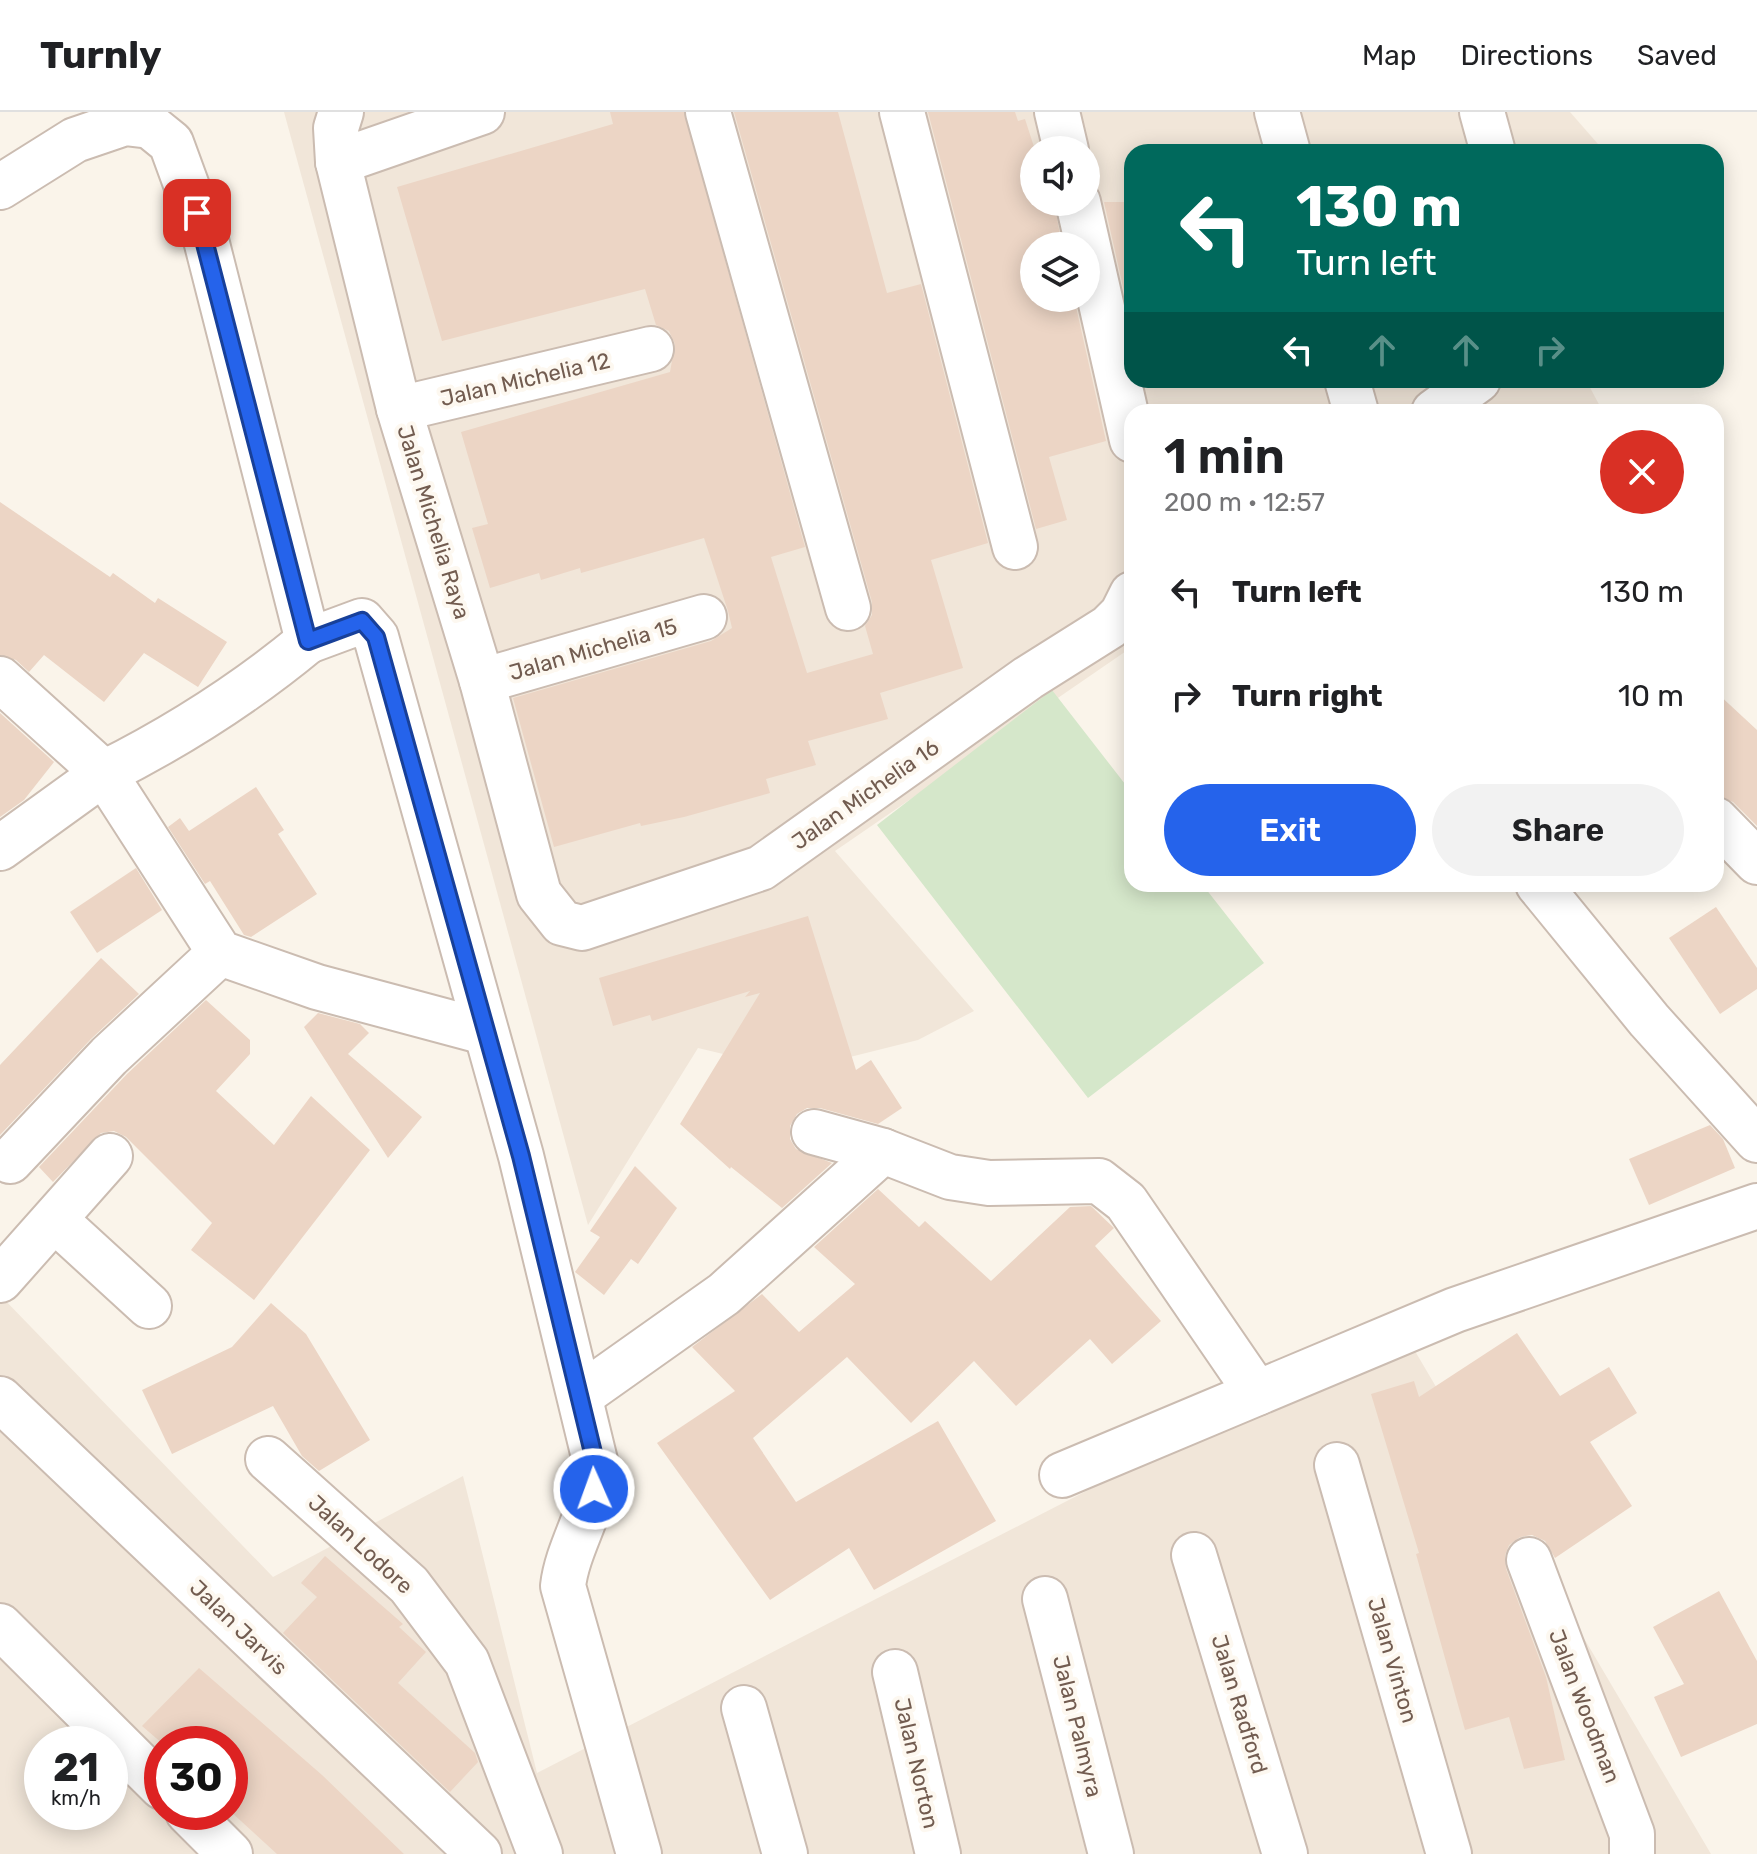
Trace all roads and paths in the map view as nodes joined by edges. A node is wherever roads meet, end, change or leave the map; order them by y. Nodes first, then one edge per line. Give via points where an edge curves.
1 (341, 112) edge
2 (482, 112) edge
3 (708, 112) edge
4 (902, 112) edge
5 (1057, 112) edge
6 (1277, 112) edge
7 (1482, 112) edge
8 (159, 122) edge
9 (1063, 136) edge
10 (1286, 144) edge
11 (1491, 144) edge
12 (338, 162) junction
13 (0, 187) edge
14 (1081, 216) edge
15 (651, 349) dead end
16 (1467, 388) edge
17 (1445, 404) edge
18 (1124, 405) edge
19 (399, 409) junction
20 (1015, 547) dead end
21 (848, 608) dead end
22 (1124, 610) edge
23 (704, 617) dead end
24 (308, 641) junction
25 (0, 679) edge
26 (482, 681) junction
27 (104, 773) junction
28 (1724, 828) edge
29 (0, 848) edge
30 (1757, 862) edge
31 (1545, 892) edge
32 (562, 923) joint
33 (220, 953) junction
34 (485, 1032) junction
35 (814, 1132) dead end
36 (1757, 1140) edge
37 (883, 1151) junction
38 (110, 1156) dead end
39 (10, 1161) dead end
40 (1757, 1206) edge
41 (55, 1220) junction
42 (0, 1280) edge
43 (149, 1306) dead end
44 (1257, 1393) junction
45 (580, 1396) junction
46 (0, 1399) edge
47 (268, 1459) dead end
48 (1337, 1465) dead end
49 (1062, 1475) dead end
50 (1194, 1555) dead end
51 (1529, 1560) dead end
52 (1045, 1599) dead end
53 (0, 1626) edge
54 (895, 1672) dead end
55 (744, 1708) dead end
56 (144, 1769) edge
57 (206, 1830) edge
58 (230, 1854) edge
59 (479, 1854) edge
60 (540, 1854) edge
61 (639, 1854) edge
62 (785, 1854) edge
63 (938, 1854) edge
64 (1111, 1854) edge
65 (1285, 1854) edge
66 (1449, 1854) edge
67 (1632, 1854) edge

1 - 12 street, Jalan Michelia Raya via 336,128
2 - 12 street
3 - 21 street
4 - 20 street
5 - 9 street
6 - 10 street
7 - 11 street
8 - 13 street via 125,123 75,140
8 - 24 street via 205,236
12 - 19 street, Jalan Michelia Raya
14 - 18 street
15 - 19 street, Jalan Michelia 12
16 - 17 street
19 - 26 street, Jalan Michelia Raya
22 - 32 street, Jalan Michelia 16 via 1109,627 1028,678 761,868 582,928
23 - 26 street, Jalan Michelia 15
24 - 27 street via 179,735
24 - 34 street via 362,621 373,631
25 - 27 street
26 - 32 street, Jalan Michelia Raya via 539,894
27 - 29 street
27 - 33 street
28 - 30 street
31 - 36 street
33 - 34 street via 317,987
33 - 39 street via 109,1056
34 - 45 street
35 - 37 street
37 - 44 street via 968,1180 1099,1181 1126,1202
37 - 45 street via 724,1294
38 - 41 street
40 - 44 street via 1455,1310
41 - 42 street
41 - 43 street
44 - 49 street
45 - 61 street via 596,1475 563,1586
46 - 59 street, Jalan Jarvis
47 - 60 street, Jalan Lodore via 409,1585 467,1662
48 - 66 street, Jalan Vinton
50 - 65 street, Jalan Radford
51 - 67 street, Jalan Woodman via 1632,1834
52 - 64 street, Jalan Palmyra
53 - 56 street
54 - 63 street, Jalan Norton
55 - 62 street
57 - 58 street

